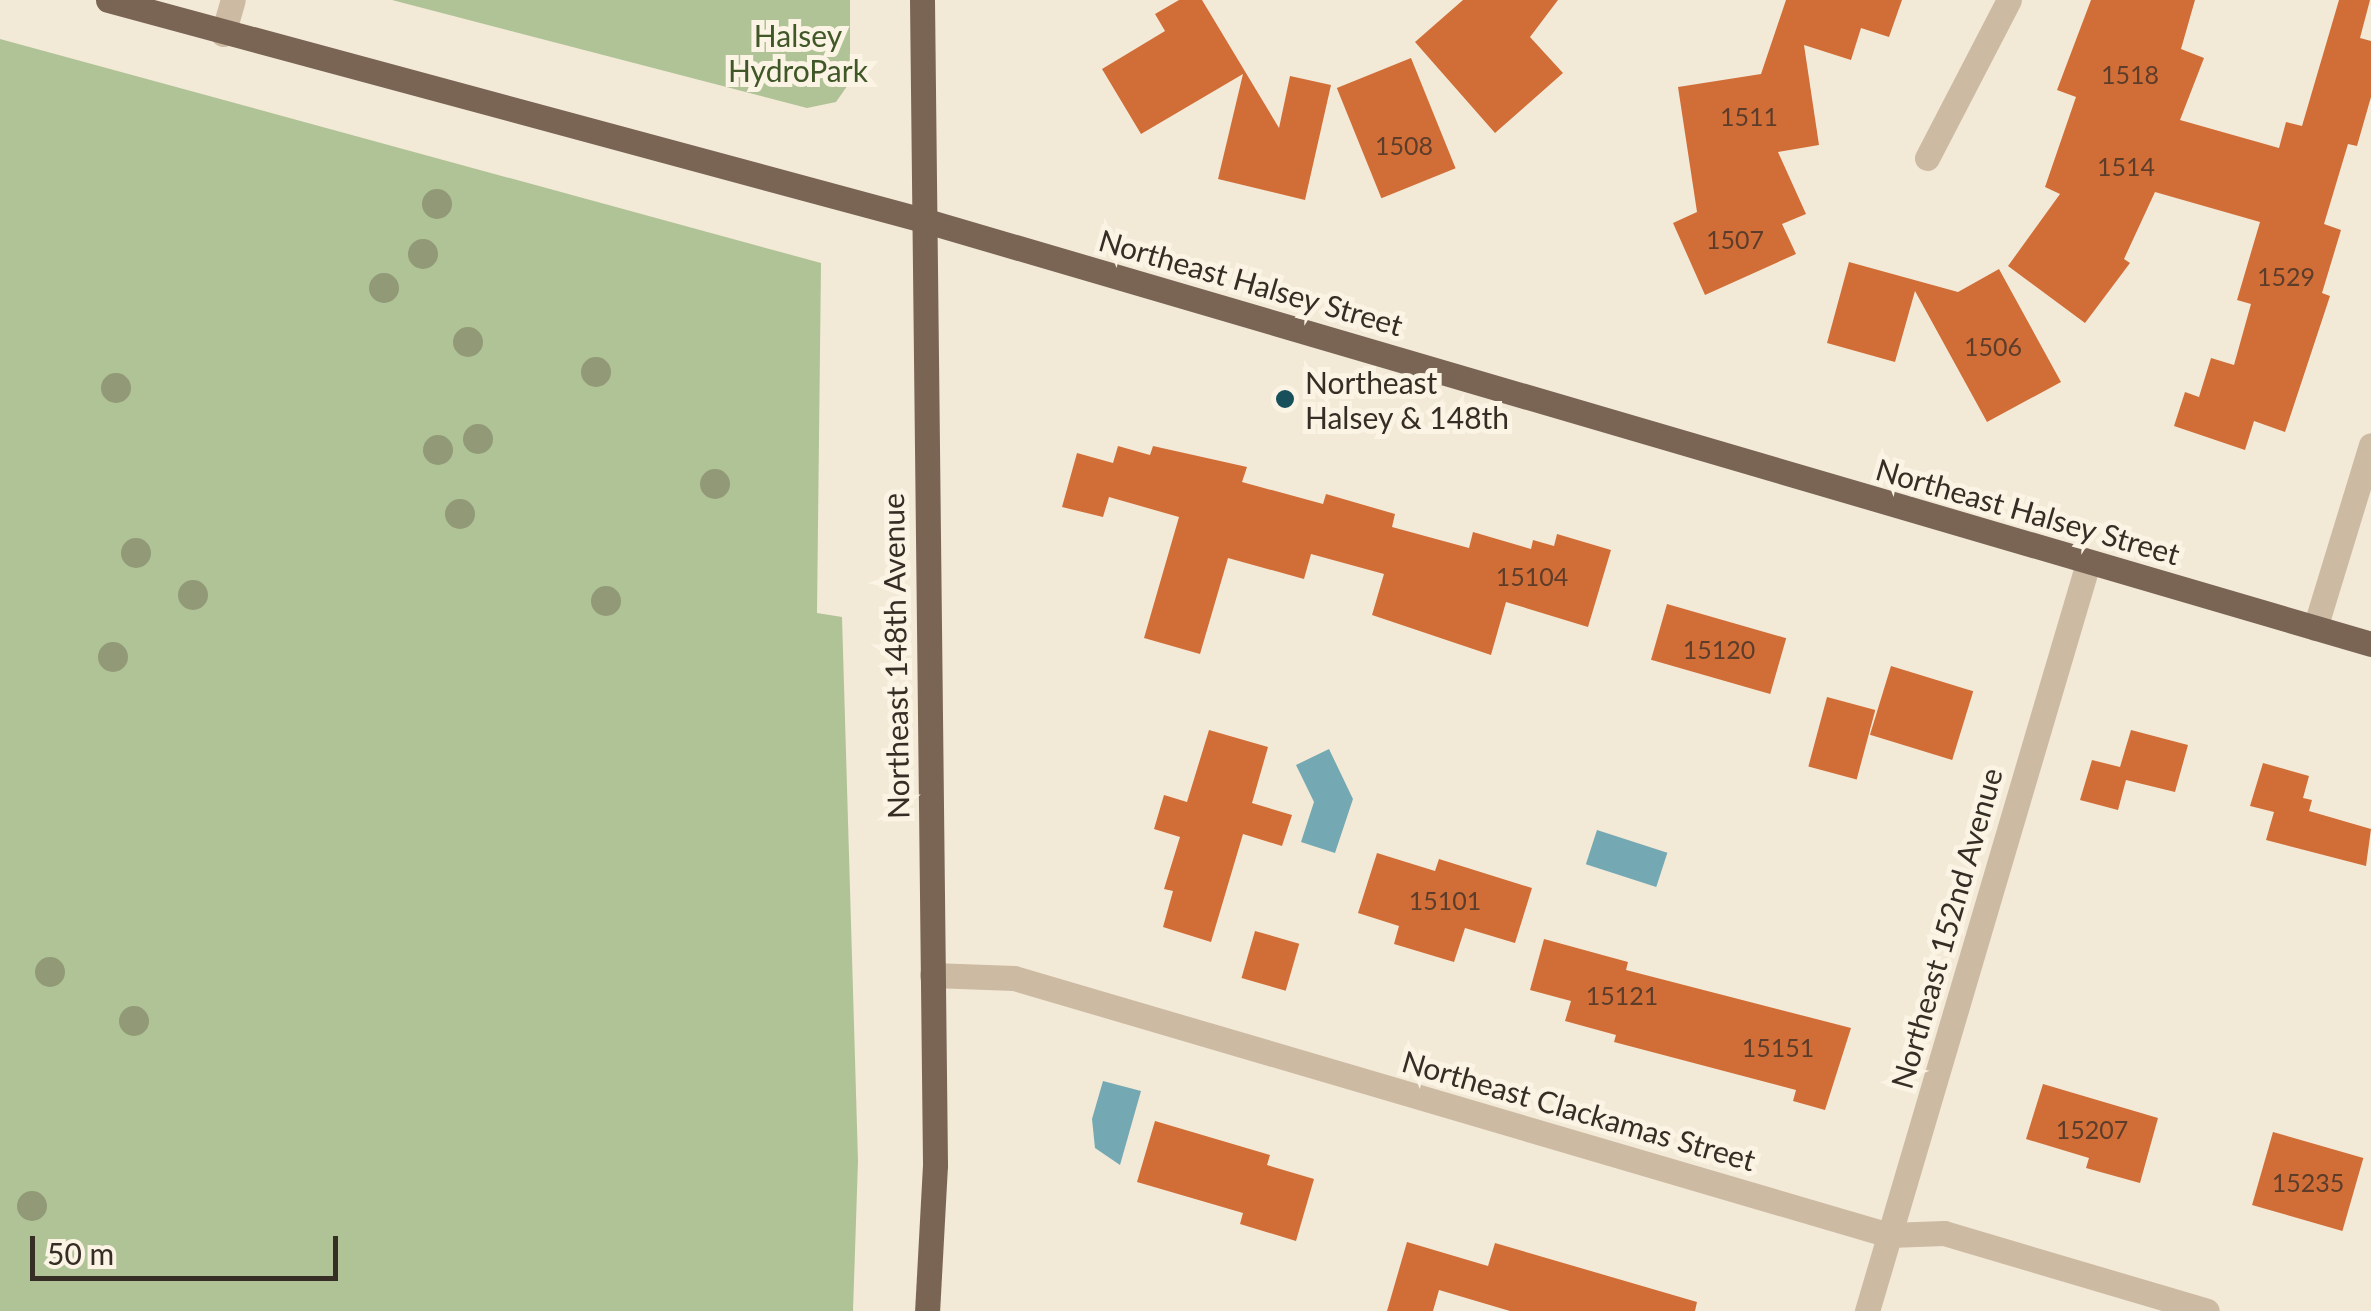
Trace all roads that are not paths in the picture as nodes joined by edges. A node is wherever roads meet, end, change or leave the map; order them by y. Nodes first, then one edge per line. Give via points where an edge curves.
1 (108, 0) edge
2 (233, 0) edge
3 (922, 0) edge
4 (2009, 0) edge
5 (223, 34) junction
6 (1927, 158) dead end
7 (924, 220) junction
8 (2371, 444) edge
9 (2088, 563) junction
10 (2315, 628) junction
11 (2371, 644) edge
12 (932, 975) junction
13 (1890, 1235) junction
14 (927, 1311) edge
15 (1867, 1311) edge
16 (2206, 1311) edge

1 - 5 main road, Northeast Halsey Street
2 - 5 street
3 - 7 main road, Northeast 148th Avenue
4 - 6 street
5 - 7 main road, Northeast Halsey Street
7 - 9 main road, Northeast Halsey Street
7 - 12 main road, Northeast 148th Avenue
8 - 10 street
9 - 10 main road, Northeast Halsey Street
9 - 13 street, Northeast 152nd Avenue
10 - 11 main road, Northeast Halsey Street
12 - 13 street, Northeast Clackamas Street via 1014,978
12 - 14 main road, Northeast 148th Avenue
13 - 15 street, Northeast 152nd Avenue
13 - 16 street, Northeast Clackamas Street via 1944,1233

